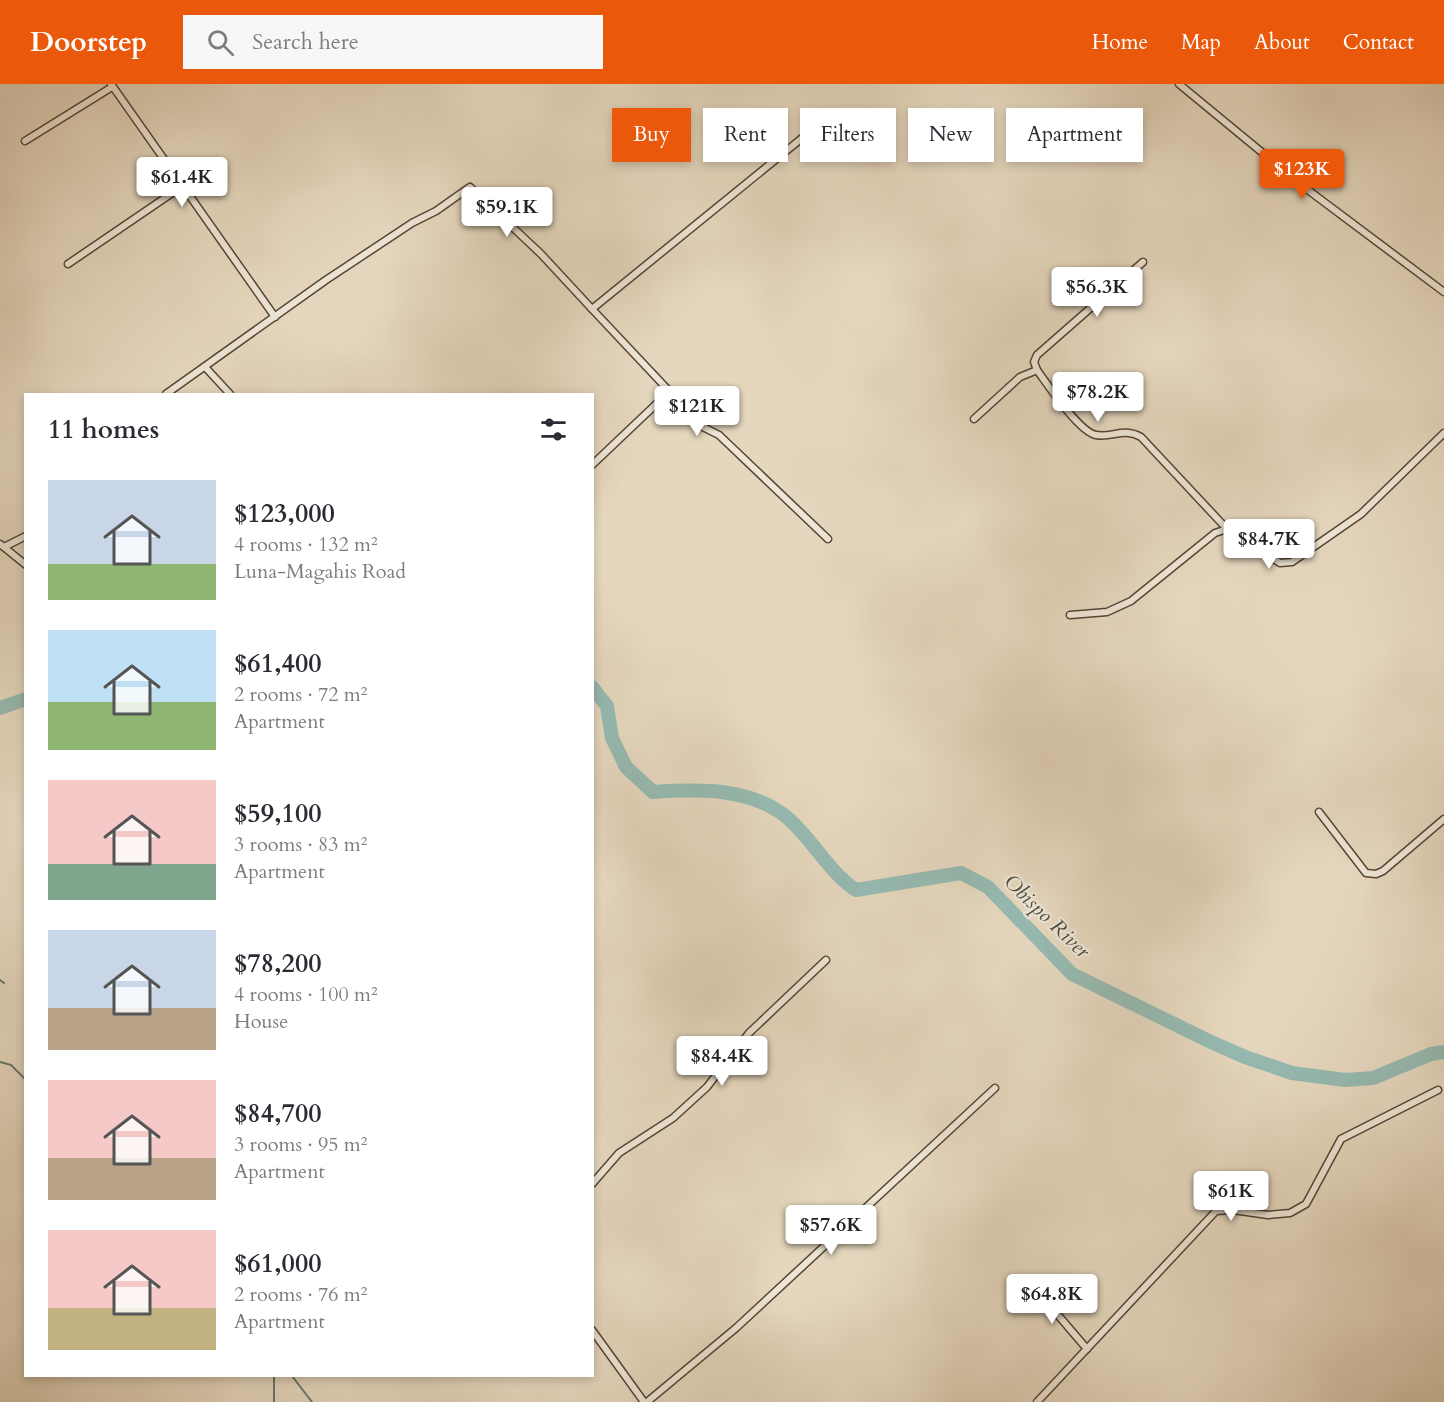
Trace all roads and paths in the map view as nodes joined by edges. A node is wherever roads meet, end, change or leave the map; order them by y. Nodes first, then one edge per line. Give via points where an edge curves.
1 (1179, 84) edge
2 (111, 85) edge
3 (800, 139) edge
4 (25, 141) dead end
5 (181, 187) junction
6 (1143, 262) dead end
7 (68, 264) dead end
8 (1444, 292) edge
9 (592, 309) junction
10 (275, 317) junction
11 (205, 367) junction
12 (1037, 370) junction
13 (670, 391) junction
14 (167, 393) edge
15 (229, 393) edge
16 (974, 419) dead end
17 (1444, 433) edge
18 (594, 463) edge
19 (1227, 529) junction
20 (24, 537) edge
21 (828, 539) dead end
22 (2, 545) edge
23 (24, 564) edge
24 (1070, 615) dead end
25 (1319, 812) dead end
26 (1444, 819) edge
27 (826, 960) dead end
28 (995, 1088) dead end
29 (1438, 1090) dead end
30 (594, 1182) edge
31 (1034, 1287) dead end
32 (594, 1333) edge
33 (1087, 1349) junction
34 (646, 1402) edge
35 (1037, 1402) edge

1 - 8 street via 1304,187
2 - 4 street
2 - 5 street
3 - 9 street
5 - 7 street
5 - 10 street
6 - 12 street via 1037,355
9 - 10 street via 470,187
9 - 13 street
10 - 11 street
11 - 14 street
11 - 15 street
12 - 16 street via 1020,377
12 - 19 street via 1074,419 1092,434 1130,431 1141,437
13 - 18 street
13 - 21 street via 703,427 720,435
17 - 19 street via 1361,514 1292,562 1280,563
19 - 24 street via 1215,534 1131,601 1107,612
20 - 22 street
22 - 23 street
25 - 26 street via 1366,873 1376,874
27 - 30 street via 749,1033 707,1087 673,1118 619,1153
28 - 34 street via 736,1328
29 - 33 street via 1341,1139 1306,1204 1290,1214 1216,1211
31 - 33 street
32 - 34 street
33 - 35 street

